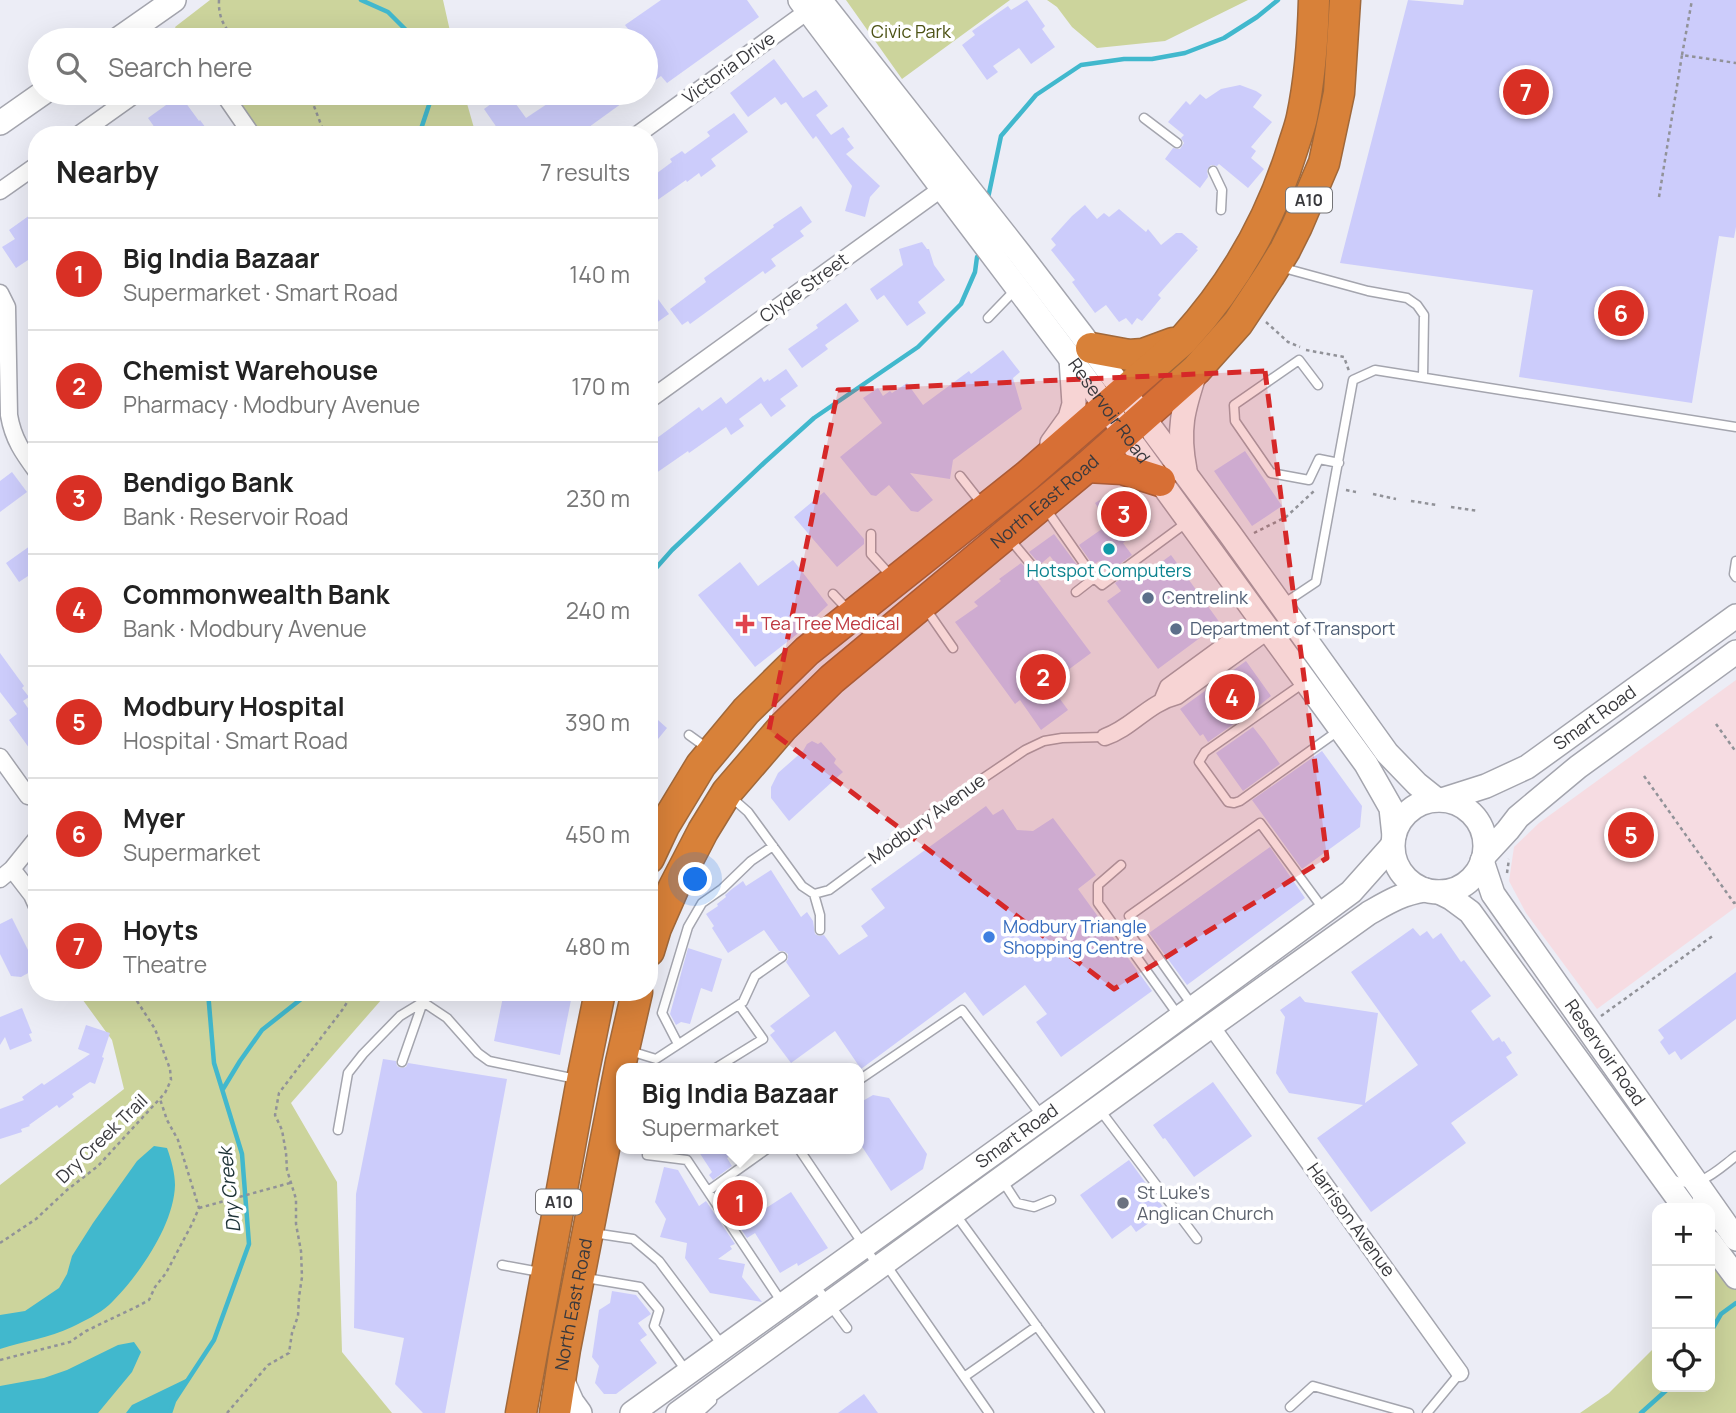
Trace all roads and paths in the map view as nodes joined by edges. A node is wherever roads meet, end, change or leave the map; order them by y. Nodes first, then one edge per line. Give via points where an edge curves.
1 (174, 0) edge
2 (219, 0) edge
3 (1314, 0) edge
4 (1345, 0) edge
5 (1692, 0) edge
6 (812, 3) edge
7 (134, 28) edge
8 (226, 28) edge
9 (1682, 55) junction
10 (1736, 63) edge
11 (28, 103) edge
12 (120, 105) edge
13 (231, 105) edge
14 (314, 105) edge
15 (1144, 118) dead end
16 (0, 123) edge
17 (91, 126) edge
18 (246, 126) edge
19 (322, 126) edge
20 (649, 126) edge
21 (1177, 143) dead end
22 (28, 171) edge
23 (1213, 172) dead end
24 (950, 183) junction
25 (0, 191) edge
26 (1659, 197) dead end
27 (1221, 210) dead end
28 (1275, 266) junction
29 (1017, 287) junction
30 (0, 293) edge
31 (988, 318) dead end
32 (1263, 320) dead end
33 (1183, 340) junction
34 (1081, 354) junction
35 (1196, 370) junction
36 (1423, 377) junction
37 (1353, 380) junction
38 (1318, 385) dead end
39 (658, 394) edge
40 (1115, 399) junction
41 (1134, 425) junction
42 (1736, 427) edge
43 (6, 432) edge
44 (28, 459) edge
45 (1339, 463) junction
46 (1087, 467) junction
47 (960, 476) dead end
48 (1027, 476) junction
49 (1173, 478) junction
50 (1316, 489) dead end
51 (1343, 489) dead end
52 (1356, 492) dead end
53 (1373, 494) dead end
54 (1396, 499) dead end
55 (1411, 501) dead end
56 (1042, 503) junction
57 (1437, 505) dead end
58 (1451, 507) dead end
59 (986, 509) junction
60 (1478, 511) dead end
61 (1188, 521) junction
62 (871, 534) dead end
63 (1006, 534) junction
64 (1248, 536) dead end
65 (1736, 561) edge
66 (1051, 571) dead end
67 (1736, 578) edge
68 (1094, 579) junction
69 (895, 581) junction
70 (1076, 592) dead end
71 (923, 604) junction
72 (1281, 605) junction
73 (1732, 622) edge
74 (1265, 625) junction
75 (953, 648) dead end
76 (1736, 652) edge
77 (1306, 682) junction
78 (1716, 724) dead end
79 (1341, 729) junction
80 (1105, 737) joint
81 (1736, 752) edge
82 (0, 757) edge
83 (1644, 776) dead end
84 (727, 792) junction
85 (28, 796) edge
86 (1440, 800) junction
87 (658, 837) edge
88 (1393, 841) junction
89 (773, 846) junction
90 (28, 848) edge
91 (658, 851) edge
92 (1483, 858) junction
93 (1510, 858) dead end
94 (1121, 865) dead end
95 (6, 874) edge
96 (1506, 880) dead end
97 (1432, 891) junction
98 (28, 892) edge
99 (814, 894) junction
100 (1736, 902) edge
101 (1325, 911) junction
102 (658, 913) edge
103 (820, 930) dead end
104 (1714, 935) dead end
105 (782, 957) dead end
106 (137, 1001) edge
107 (347, 1001) edge
108 (598, 1001) edge
109 (635, 1001) edge
110 (423, 1002) junction
111 (739, 1005) junction
112 (1187, 1012) junction
113 (1598, 1018) dead end
114 (1211, 1026) junction
115 (678, 1044) junction
116 (624, 1049) junction
117 (402, 1062) dead end
118 (622, 1063) edge
119 (724, 1063) edge
120 (864, 1077) edge
121 (582, 1080) junction
122 (160, 1099) junction
123 (1098, 1107) junction
124 (616, 1115) edge
125 (1043, 1117) junction
126 (338, 1130) dead end
127 (760, 1154) edge
128 (802, 1154) edge
129 (647, 1155) dead end
130 (1736, 1156) edge
131 (1658, 1172) junction
132 (1001, 1179) junction
133 (291, 1183) junction
134 (1697, 1183) junction
135 (708, 1191) junction
136 (1051, 1200) dead end
137 (1681, 1203) edge
138 (1698, 1203) edge
139 (199, 1209) junction
140 (955, 1212) junction
141 (588, 1232) junction
142 (1197, 1239) dead end
143 (1736, 1239) edge
144 (0, 1243) edge
145 (864, 1247) junction
146 (1715, 1249) edge
147 (502, 1265) dead end
148 (882, 1265) junction
149 (546, 1273) junction
150 (579, 1277) junction
151 (1736, 1277) edge
152 (814, 1283) junction
153 (829, 1303) junction
154 (783, 1305) junction
155 (1037, 1326) junction
156 (847, 1328) dead end
157 (724, 1348) junction
158 (0, 1360) edge
159 (738, 1369) junction
160 (688, 1373) junction
161 (1460, 1373) joint
162 (561, 1377) junction
163 (964, 1377) junction
164 (1290, 1407) dead end
165 (227, 1413) edge
166 (520, 1413) edge
167 (555, 1413) edge
168 (580, 1413) edge
169 (632, 1413) edge
170 (678, 1413) edge
171 (699, 1413) edge
172 (989, 1413) edge
173 (1100, 1413) edge
174 (1409, 1413) edge
175 (1427, 1413) edge

1 - 7 main road
2 - 8 path
3 - 33 highway, North East Road / A10 via 1302,118 1287,168 1241,264
4 - 28 highway, North East Road / A10 via 1339,93 1324,163
5 - 9 path
6 - 20 street, Victoria Drive
6 - 24 main road, Reservoir Road
9 - 10 path
9 - 26 path
11 - 16 main road
12 - 17 street
13 - 18 street
14 - 19 path
15 - 21 lane
22 - 25 street
23 - 27 lane via 1222,190
24 - 29 main road, Reservoir Road
24 - 34 main road, Reservoir Road via 1020,254
24 - 39 street, Clyde Street
28 - 35 highway, North East Road / A10 via 1238,323
28 - 36 lane via 1407,298 1424,316
29 - 31 lane
29 - 34 main road, Reservoir Road
30 - 43 street via 7,307
32 - 37 path via 1288,342 1344,357
33 - 34 highway via 1143,355
33 - 40 highway, North East Road / A10
34 - 40 main road, Reservoir Road
34 - 48 main road via 1070,418
35 - 41 highway, North East Road / A10
35 - 49 main road via 1185,404
36 - 37 lane via 1376,370
36 - 42 lane
37 - 45 lane
38 - 45 lane via 1299,360 1234,405 1235,421 1271,473 1309,480 1320,459
40 - 41 main road, Reservoir Road
40 - 48 highway, North East Road / A10
41 - 46 highway, North East Road / A10
41 - 49 main road, Reservoir Road
43 - 44 street
45 - 72 lane via 1316,582
46 - 49 highway
46 - 56 highway, North East Road / A10
47 - 59 lane
48 - 59 highway, North East Road / A10
49 - 61 main road, Reservoir Road
49 - 72 main road, Reservoir Road
50 - 64 path via 1286,517
51 - 52 path
53 - 54 path
55 - 57 path
56 - 63 highway, North East Road / A10
56 - 68 lane
58 - 60 path
59 - 69 highway, North East Road / A10
61 - 68 lane via 1102,585
61 - 74 main road, Reservoir Road
62 - 69 lane via 872,554
63 - 66 lane via 1034,568
63 - 71 highway, North East Road / A10
65 - 67 lane
68 - 70 lane
69 - 87 highway, North East Road / A10 via 843,605 807,651 756,695 746,711 701,743 701,765
71 - 75 lane
71 - 84 highway, North East Road / A10 via 806,703
72 - 86 main road, Reservoir Road via 1387,753
73 - 86 main road, Smart Road via 1527,767
74 - 77 main road, Reservoir Road
74 - 80 street, Modbury Avenue via 1177,696 1163,699
76 - 92 main road, Smart Road via 1578,766 1518,817
77 - 79 main road, Reservoir Road
77 - 79 lane via 1205,752 1199,762 1228,802 1240,801
78 - 81 path
79 - 88 main road, Reservoir Road via 1391,808
80 - 99 lane, Modbury Avenue via 1062,738 1025,750 829,890
82 - 85 street
83 - 100 path
84 - 89 lane
84 - 91 highway via 712,788
84 - 102 highway, North East Road / A10
86 - 88 main road via 1424,802 1407,813
86 - 92 main road via 1462,806 1478,821 1485,841
88 - 97 main road via 1399,870 1410,883
88 - 101 main road, Smart Road via 1360,883
89 - 99 lane via 802,886
89 - 115 lane via 702,903 688,927 662,1013
90 - 95 street
92 - 97 main road via 1465,884
92 - 134 main road, Reservoir Road via 1493,894
93 - 96 path
94 - 112 lane via 1098,885 1098,903
95 - 98 street
97 - 114 main road, Smart Road via 1407,893 1369,913
97 - 131 main road, Reservoir Road via 1470,912
99 - 103 lane
101 - 112 main road, Smart Road
101 - 112 lane via 1260,822 1129,916
104 - 113 path
105 - 111 lane via 755,976
106 - 122 path, Dry Creek Trail via 155,1029 170,1069 171,1080
107 - 133 path via 279,1093 275,1115
108 - 121 highway, North East Road / A10
109 - 116 highway, North East Road / A10
110 - 117 lane
110 - 121 lane via 447,1018 489,1061
110 - 126 lane via 400,1016 348,1073
111 - 115 lane
111 - 119 lane via 763,1039
112 - 125 main road, Smart Road
114 - 123 main road, Smart Road
114 - 161 street, Harrison Avenue
115 - 116 lane via 656,1059
116 - 118 highway, North East Road / A10
120 - 125 lane via 962,1010
121 - 149 highway, North East Road / A10
122 - 139 path
122 - 144 path, Dry Creek Trail via 98,1166
123 - 132 main road, Smart Road
123 - 142 lane
124 - 141 highway, North East Road / A10
125 - 145 main road, Smart Road
127 - 135 lane
128 - 145 lane
129 - 135 lane via 687,1160
130 - 134 lane
131 - 134 lane via 1675,1181
131 - 137 main road, Reservoir Road
132 - 136 lane via 1017,1203 1034,1207
132 - 140 main road, Smart Road
133 - 139 path
133 - 165 path via 302,1277 289,1353 268,1365
134 - 138 lane
134 - 143 main road, Reservoir Road
135 - 154 lane
139 - 158 path via 149,1300 70,1342
140 - 148 main road, Smart Road
140 - 155 lane
141 - 150 highway, North East Road / A10
141 - 157 lane via 633,1239 659,1261
145 - 148 lane
145 - 152 main road, Smart Road
146 - 151 main road
147 - 149 lane
148 - 153 main road, Smart Road
148 - 163 lane
149 - 166 highway, North East Road / A10
150 - 160 lane via 640,1287 659,1310 654,1326
150 - 162 highway, North East Road / A10
152 - 153 lane
152 - 154 main road, Smart Road
153 - 156 lane
153 - 159 main road, Smart Road
154 - 157 main road, Smart Road
155 - 163 lane
155 - 173 lane
157 - 160 main road, Smart Road
159 - 170 main road, Smart Road
159 - 171 lane
160 - 169 main road, Smart Road
161 - 175 lane, Harrison Avenue
162 - 167 highway, North East Road / A10
162 - 168 main road
163 - 172 lane
164 - 174 lane via 1313,1386

